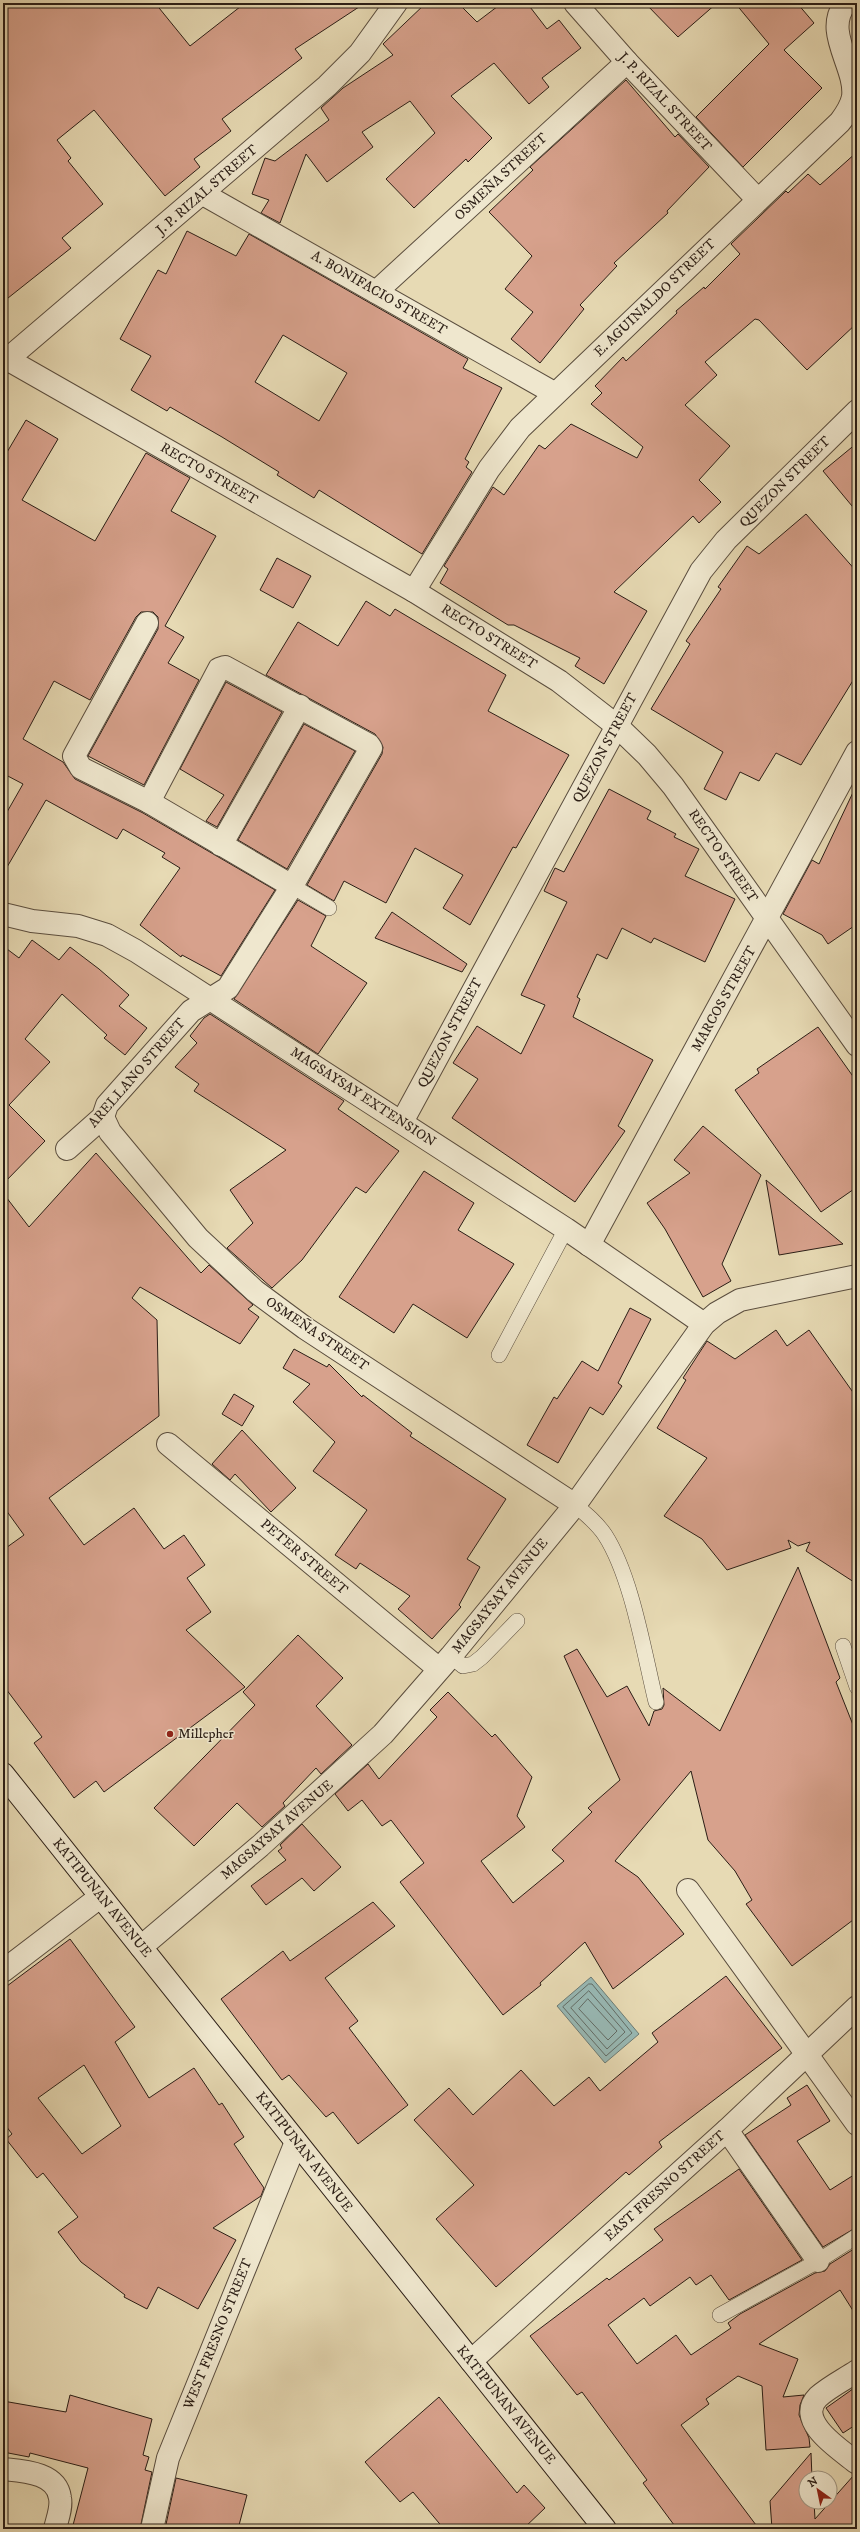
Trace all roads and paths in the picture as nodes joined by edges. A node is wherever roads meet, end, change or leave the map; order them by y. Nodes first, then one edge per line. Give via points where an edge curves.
1 (396, 3) edge
2 (574, 3) edge
3 (846, 3) edge
4 (626, 62) junction
5 (203, 194) junction
6 (758, 200) junction
7 (376, 292) junction
8 (5, 361) edge
9 (554, 393) junction
10 (857, 411) edge
11 (414, 591) junction
12 (147, 623) dead end
13 (300, 706) junction
14 (617, 726) junction
15 (857, 752) edge
16 (149, 802) junction
17 (221, 845) junction
18 (292, 886) junction
19 (329, 908) dead end
20 (3, 914) edge
21 (768, 920) junction
22 (210, 999) junction
23 (857, 1045) edge
24 (103, 1117) junction
25 (402, 1122) junction
26 (68, 1149) dead end
27 (566, 1229) junction
28 (589, 1245) junction
29 (857, 1276) edge
30 (704, 1324) junction
31 (499, 1355) dead end
32 (168, 1444) dead end
33 (575, 1505) junction
34 (517, 1621) dead end
35 (843, 1646) dead end
36 (445, 1662) junction
37 (857, 1687) edge
38 (656, 1702) dead end
39 (3, 1774) edge
40 (688, 1890) dead end
41 (100, 1897) junction
42 (141, 1947) junction
43 (3, 1972) edge
44 (857, 2007) edge
45 (808, 2053) junction
46 (857, 2124) edge
47 (727, 2130) junction
48 (296, 2142) junction
49 (857, 2236) edge
50 (818, 2261) junction
51 (720, 2315) dead end
52 (470, 2361) junction
53 (857, 2371) edge
54 (857, 2463) edge
55 (3, 2469) edge
56 (55, 2529) edge
57 (152, 2529) edge
58 (605, 2529) edge

1 - 5 street, J. P. RIZAL STREET via 360,53 327,86
2 - 4 street, J. P. RIZAL STREET
3 - 6 street, E. AGUINALDO STREET via 838,24 839,39 852,83 853,96 849,109 840,122
4 - 6 street, J. P. RIZAL STREET
4 - 7 street, OSMEÑA STREET
5 - 7 street, A. BONIFACIO STREET
5 - 8 street, J. P. RIZAL STREET
6 - 9 street, E. AGUINALDO STREET
7 - 9 street, A. BONIFACIO STREET
8 - 11 street, RECTO STREET
9 - 11 street, E. AGUINALDO STREET via 520,428 489,469
10 - 14 street, QUEZON STREET via 726,540 701,571
11 - 14 street, RECTO STREET via 559,681
12 - 16 street via 74,756 81,768
13 - 16 street, ARELLANO STREET via 231,668 224,666 219,669
13 - 17 street
13 - 18 street, ARELLANO STREET via 369,745 371,752
14 - 21 street, RECTO STREET via 647,755 673,786
14 - 25 street, QUEZON STREET
15 - 21 street, MARCOS STREET
16 - 17 street
17 - 18 street
18 - 19 lane
18 - 22 street, ARELLANO STREET via 228,988
20 - 22 street, MAGSAYSAY EXTENSION via 78,926 107,936 136,951
21 - 23 street, RECTO STREET
21 - 28 street, MARCOS STREET
22 - 24 street, ARELLANO STREET via 191,1011 106,1105
22 - 25 street, MAGSAYSAY EXTENSION
24 - 26 street, ARELLANO STREET
24 - 33 street, OSMEÑA STREET via 110,1132 198,1238 255,1291 305,1328
25 - 27 street, MAGSAYSAY EXTENSION
27 - 28 street, MAGSAYSAY EXTENSION
27 - 31 lane
28 - 30 street, MAGSAYSAY EXTENSION
29 - 30 street, MAGSAYSAY AVENUE via 740,1300
30 - 33 street, MAGSAYSAY AVENUE
32 - 36 street, PETER STREET
33 - 36 street, MAGSAYSAY AVENUE
33 - 38 lane via 592,1519 605,1535 616,1556 625,1580
34 - 36 lane via 473,1664 463,1666
35 - 37 lane
36 - 42 street, MAGSAYSAY AVENUE via 383,1734 328,1787
39 - 41 street, KATIPUNAN AVENUE
40 - 45 street
41 - 42 street, KATIPUNAN AVENUE
41 - 43 street
42 - 48 street, KATIPUNAN AVENUE
44 - 45 street, EAST FRESNO STREET
45 - 46 street
45 - 47 street, EAST FRESNO STREET
47 - 50 street
47 - 52 street, EAST FRESNO STREET
48 - 52 street, KATIPUNAN AVENUE
48 - 57 street, WEST FRESNO STREET via 168,2458
49 - 50 lane
50 - 51 lane
52 - 58 street, KATIPUNAN AVENUE
53 - 54 street via 818,2397 812,2405 811,2414 815,2426
55 - 56 street via 43,2477 57,2489 60,2498

